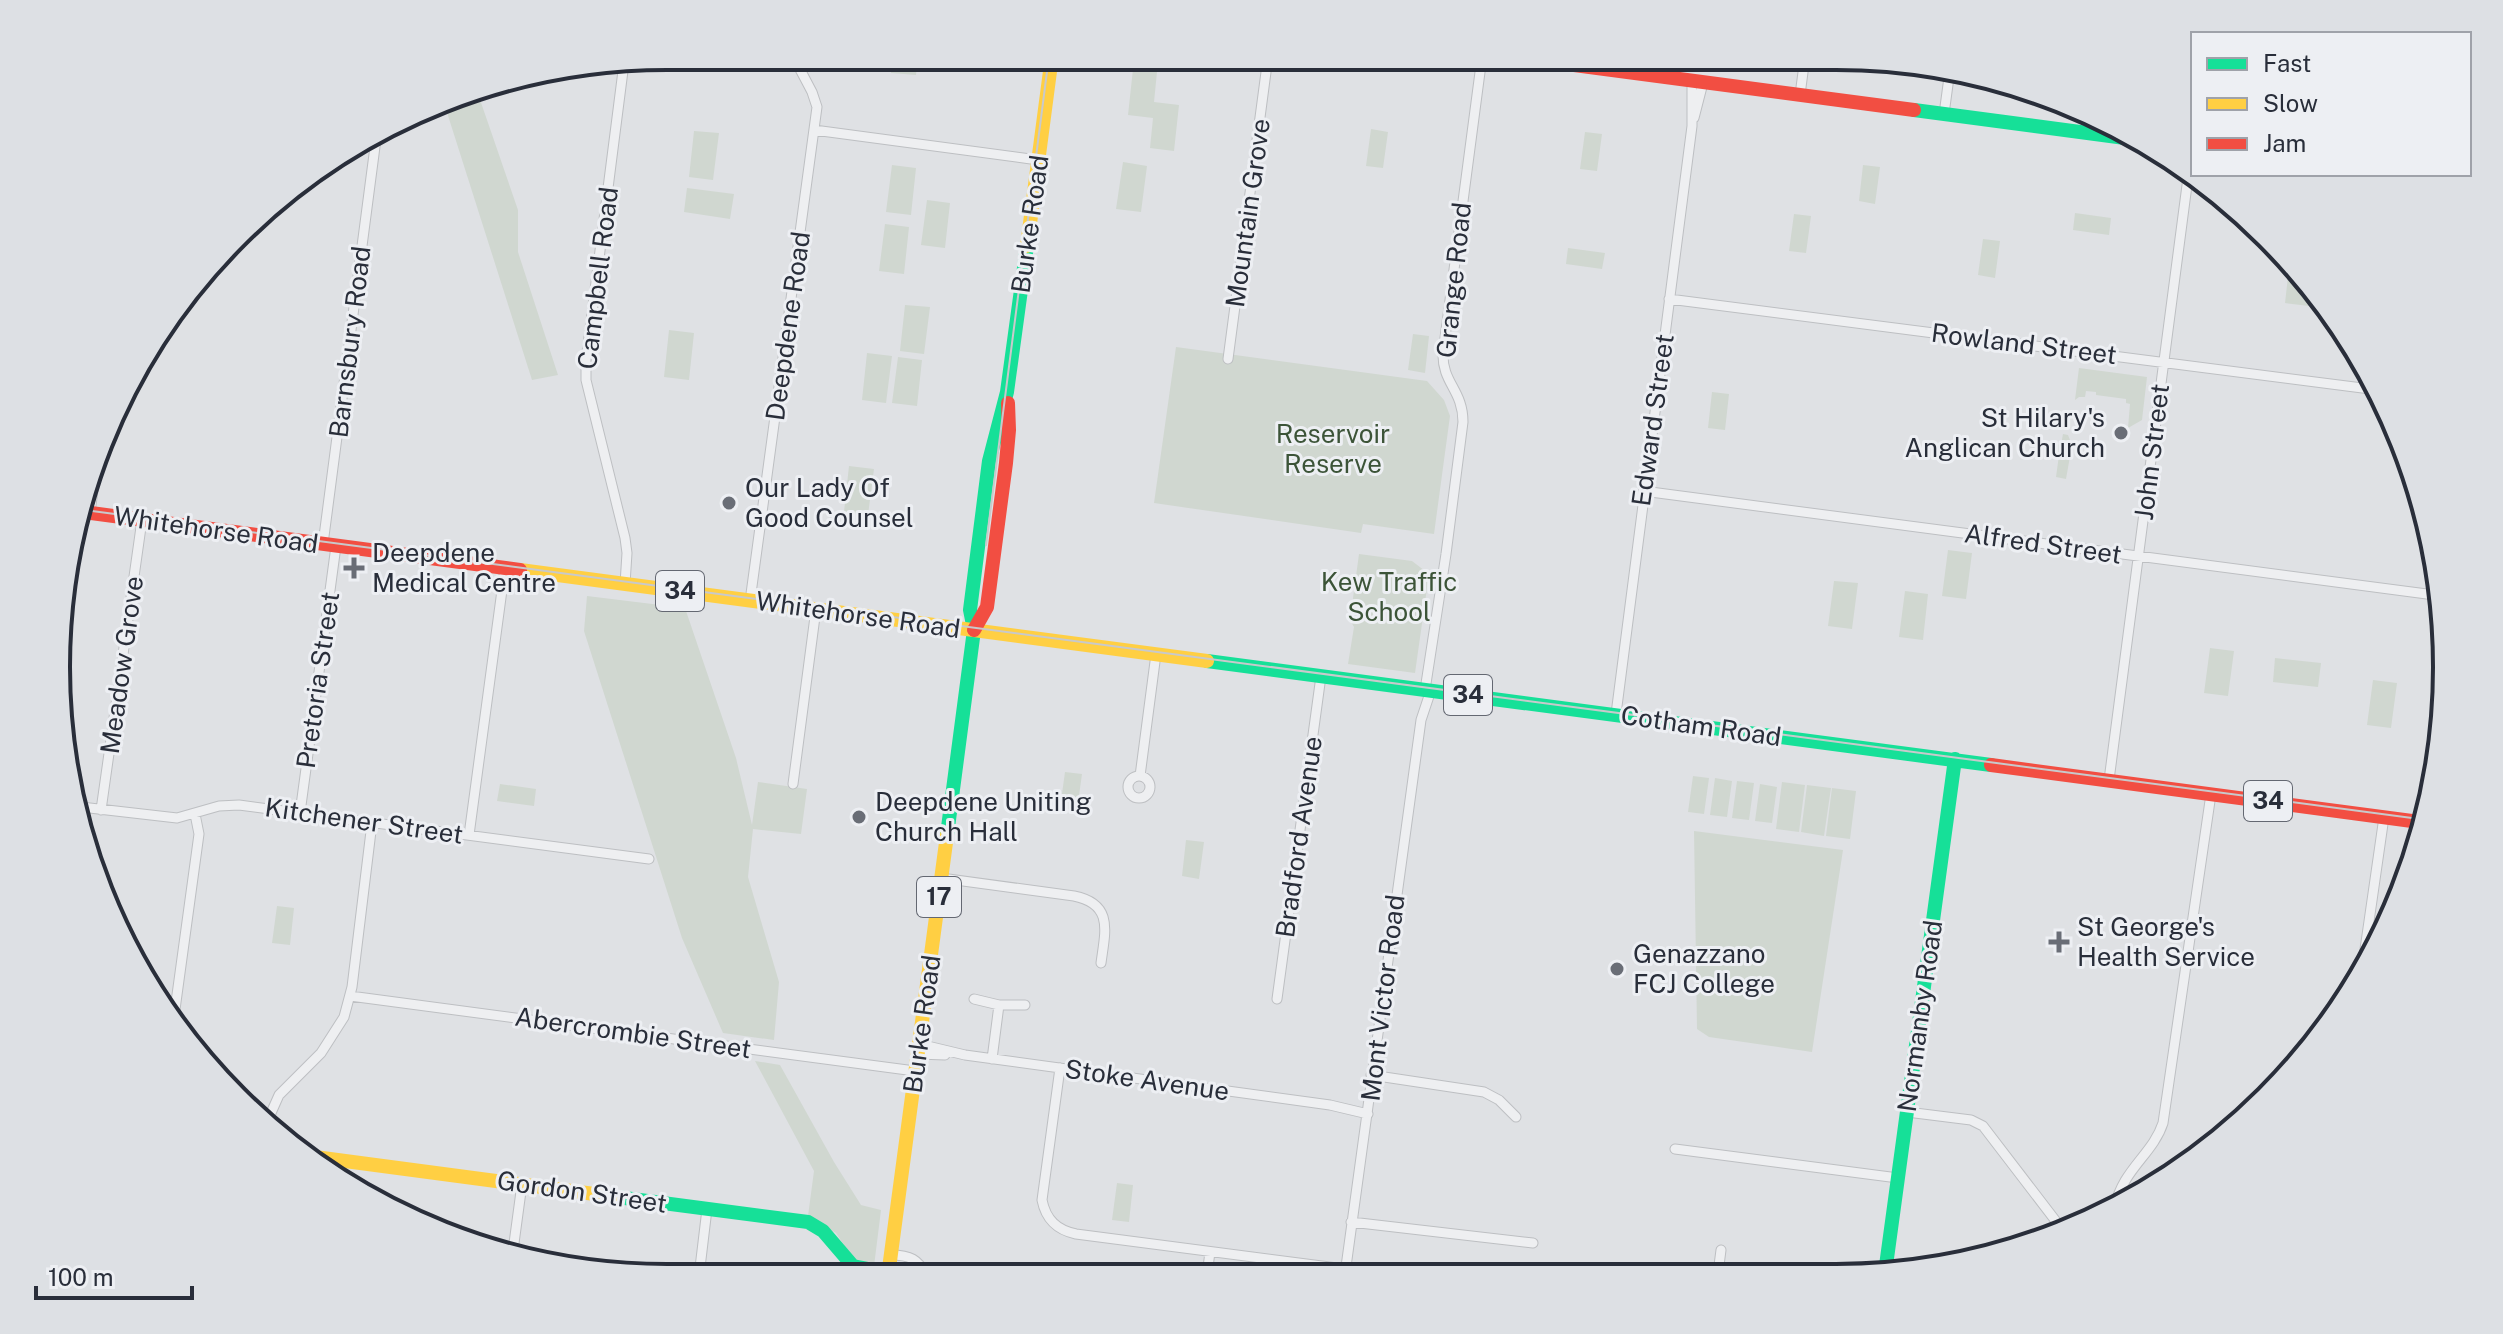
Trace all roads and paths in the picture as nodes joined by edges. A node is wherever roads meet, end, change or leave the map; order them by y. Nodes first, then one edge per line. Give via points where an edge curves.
1 (800, 70) edge
2 (1050, 70) edge
3 (1268, 70) edge
4 (1480, 70) edge
5 (1641, 70) edge
6 (1803, 70) edge
7 (623, 72) edge
8 (1949, 80) edge
9 (1697, 82) junction
10 (1800, 95) junction
11 (1944, 114) junction
12 (814, 130) junction
13 (2107, 136) edge
14 (375, 146) edge
15 (1038, 160) junction
16 (2187, 185) edge
17 (1669, 299) junction
18 (1228, 359) dead end
19 (2163, 361) junction
20 (2363, 388) edge
21 (1643, 491) junction
22 (90, 513) edge
23 (142, 520) junction
24 (330, 545) junction
25 (2139, 557) junction
26 (505, 568) junction
27 (625, 584) junction
28 (2429, 594) edge
29 (750, 601) junction
30 (816, 609) junction
31 (974, 630) junction
32 (1156, 654) junction
33 (1321, 676) junction
34 (1425, 690) junction
35 (1616, 714) junction
36 (1955, 759) junction
37 (1140, 776) dead end
38 (2109, 780) junction
39 (793, 784) dead end
40 (2211, 794) junction
41 (87, 808) edge
42 (101, 810) junction
43 (300, 813) junction
44 (195, 814) junction
45 (2384, 817) junction
46 (2413, 821) edge
47 (372, 823) junction
48 (469, 835) junction
49 (649, 859) dead end
50 (941, 878) junction
51 (2366, 940) edge
52 (1101, 963) dead end
53 (350, 996) junction
54 (974, 999) dead end
55 (1277, 999) dead end
56 (176, 1005) edge
57 (999, 1005) junction
58 (1025, 1005) dead end
59 (918, 1049) junction
60 (992, 1059) junction
61 (1060, 1068) junction
62 (915, 1071) junction
63 (1371, 1075) junction
64 (1368, 1109) junction
65 (1907, 1112) junction
66 (271, 1114) edge
67 (1516, 1117) dead end
68 (1675, 1149) dead end
69 (339, 1165) edge
70 (1898, 1178) junction
71 (522, 1184) junction
72 (2121, 1191) edge
73 (707, 1209) junction
74 (1351, 1222) junction
75 (2056, 1222) edge
76 (1533, 1243) dead end
77 (514, 1244) edge
78 (836, 1249) junction
79 (1721, 1250) dead end
80 (1210, 1252) junction
81 (891, 1255) junction
82 (1887, 1262) edge
83 (700, 1264) edge
84 (843, 1264) edge
85 (851, 1264) edge
86 (890, 1264) edge
87 (921, 1264) edge
88 (1208, 1264) edge
89 (1291, 1264) edge
90 (1346, 1264) edge
91 (1719, 1264) edge

1 - 12 street, Deepdene Road via 817,107
2 - 15 main road, Burke Road / 17
3 - 18 street, Mountain Grove
4 - 34 street, Grange Road via 1443,353 1463,422
5 - 9 main road
6 - 10 street
7 - 27 street, Campbell Road via 586,380 625,538
8 - 11 street
9 - 10 main road
9 - 17 street, Edward Street
10 - 11 main road
11 - 13 main road
12 - 15 street
12 - 29 street, Deepdene Road
14 - 24 street, Barnsbury Road
15 - 31 main road, Burke Road / 17 via 1007,392 989,461 970,610
16 - 19 street, John Street
17 - 19 street, Rowland Street
17 - 21 street, Edward Street
19 - 20 street, Rowland Street
19 - 25 street, John Street
21 - 25 street, Alfred Street
21 - 35 street, Edward Street
22 - 23 main road, Whitehorse Road / 34
23 - 24 main road, Whitehorse Road / 34
23 - 42 street, Meadow Grove
24 - 26 main road, Whitehorse Road / 34
24 - 43 street, Pretoria Street
25 - 28 street, Alfred Street
25 - 38 street, John Street
26 - 27 main road, Whitehorse Road / 34
26 - 48 street
27 - 29 main road, Whitehorse Road / 34
29 - 30 main road, Whitehorse Road / 34
30 - 31 main road, Whitehorse Road / 34
30 - 39 street
31 - 32 main road, Cotham Road / 34
31 - 50 main road, Burke Road / 17
32 - 33 main road, Cotham Road / 34
32 - 37 street
33 - 34 main road, Cotham Road / 34
33 - 55 street, Bradford Avenue
34 - 35 main road, Cotham Road / 34
34 - 63 street, Mont Victor Road
35 - 36 main road, Cotham Road / 34
36 - 38 main road, Cotham Road / 34
36 - 65 main road, Normanby Road
38 - 40 main road, Cotham Road / 34
40 - 45 main road, Cotham Road / 34
40 - 72 street via 2163,1123
41 - 42 street, Kitchener Street
42 - 44 street, Kitchener Street via 169,818
43 - 44 street, Kitchener Street via 229,805
43 - 47 street, Kitchener Street
44 - 56 street via 199,834
45 - 46 main road, Cotham Road / 34
45 - 51 street
47 - 48 street, Kitchener Street
47 - 53 street
48 - 49 street, Kitchener Street
50 - 52 street via 1091,901 1105,922
50 - 59 main road, Burke Road / 17
53 - 62 street, Abercrombie Street
53 - 66 street via 329,1043 279,1095
54 - 57 street
57 - 58 street
57 - 60 street
59 - 60 street, Stoke Avenue
59 - 62 main road, Burke Road / 17
60 - 61 street, Stoke Avenue
61 - 64 street, Stoke Avenue
61 - 80 street via 1043,1193 1049,1218 1069,1232
62 - 81 main road, Burke Road / 17
63 - 64 street, Mont Victor Road
63 - 67 street via 1484,1092
64 - 74 street, Mont Victor Road
65 - 70 main road, Normanby Road
65 - 75 street via 1979,1123
68 - 70 street
69 - 71 main road, Gordon Street
70 - 82 main road, Normanby Road
71 - 73 main road, Gordon Street
71 - 77 street
73 - 78 main road, Gordon Street via 808,1222
73 - 83 street
74 - 76 street
74 - 90 street, Mont Victor Road
78 - 84 main road, Gordon Street
78 - 85 main road, Gordon Street
79 - 91 street
80 - 88 street
80 - 89 street
81 - 86 main road, Burke Road / 17
81 - 87 street via 910,1256

